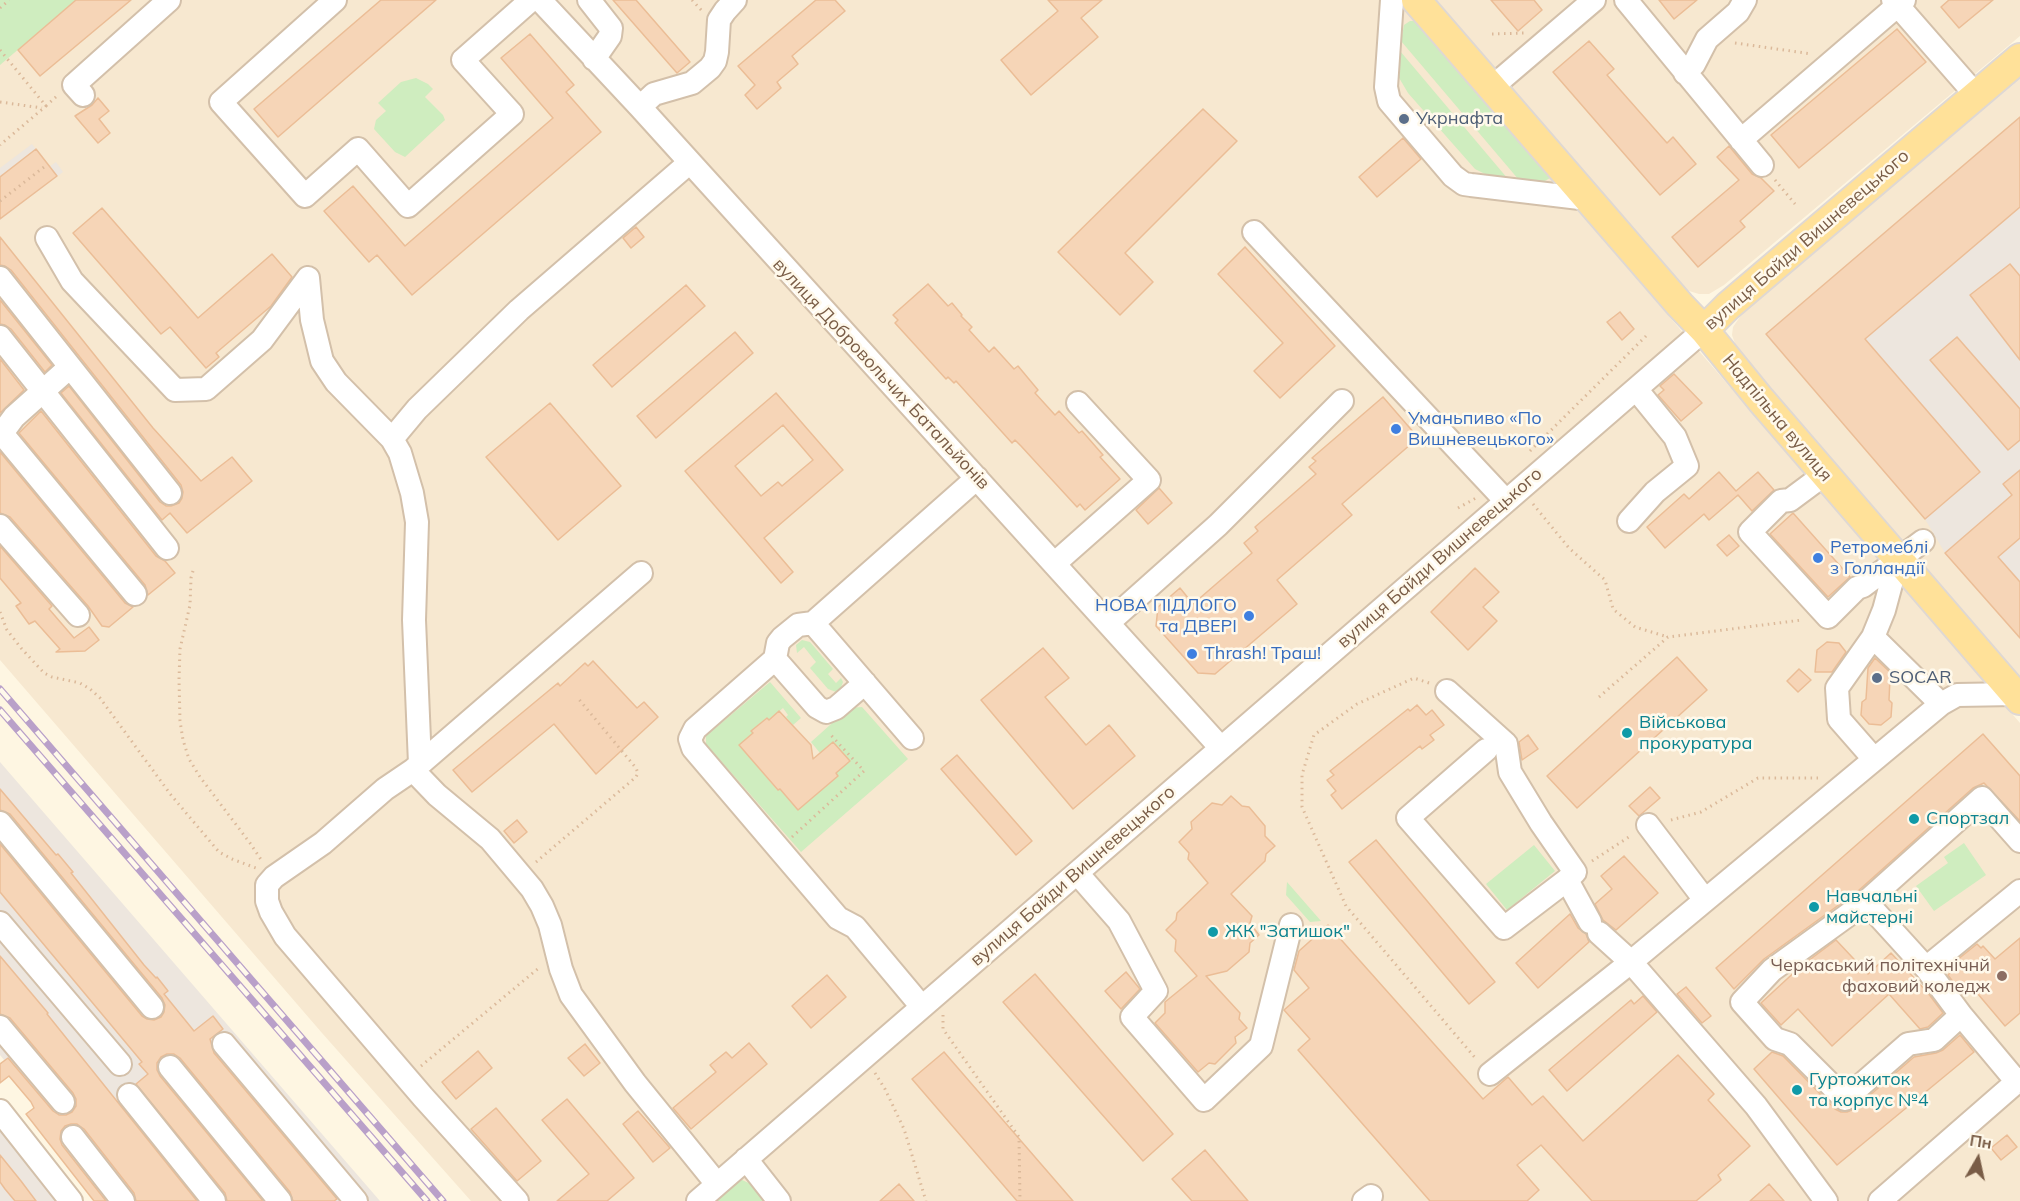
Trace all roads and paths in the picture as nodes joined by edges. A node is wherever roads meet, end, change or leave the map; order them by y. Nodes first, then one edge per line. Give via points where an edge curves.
1 (9, 0) edge
2 (169, 0) edge
3 (335, 0) edge
4 (531, 0) edge
5 (540, 0) edge
6 (589, 0) edge
7 (735, 0) edge
8 (1392, 0) edge
9 (1416, 0) edge
10 (1594, 0) edge
11 (1626, 0) edge
12 (1745, 0) edge
13 (1898, 2) edge
14 (0, 8) edge
15 (1707, 39) junction
16 (0, 50) edge
17 (1837, 58) junction
18 (2020, 58) edge
19 (594, 59) junction
20 (1685, 73) junction
21 (1491, 88) junction
22 (1976, 94) junction
23 (83, 95) dead end
24 (0, 101) edge
25 (640, 107) junction
26 (43, 108) junction
27 (1741, 140) junction
28 (0, 145) edge
29 (689, 163) junction
30 (1762, 165) joint
31 (44, 167) dead end
32 (1588, 199) junction
33 (0, 201) edge
34 (1795, 204) dead end
35 (1254, 232) dead end
36 (46, 238) dead end
37 (0, 278) edge
38 (1704, 330) junction
39 (1647, 336) dead end
40 (0, 338) edge
41 (70, 367) junction
42 (1636, 389) junction
43 (43, 391) junction
44 (1342, 401) dead end
45 (1078, 403) dead end
46 (1, 434) edge
47 (392, 439) junction
48 (1527, 454) dead end
49 (1825, 474) junction
50 (977, 478) junction
51 (170, 493) dead end
52 (1506, 493) junction
53 (1458, 508) dead end
54 (1629, 521) dead end
55 (0, 526) edge
56 (1923, 541) dead end
57 (167, 548) dead end
58 (1898, 558) junction
59 (1054, 564) junction
60 (194, 570) dead end
61 (641, 573) dead end
62 (135, 594) dead end
63 (0, 612) edge
64 (78, 615) dead end
65 (1828, 617) junction
66 (813, 622) junction
67 (1108, 623) junction
68 (1668, 637) junction
69 (1873, 637) junction
70 (776, 659) junction
71 (865, 683) junction
72 (1447, 691) joint
73 (576, 697) dead end
74 (1599, 697) dead end
75 (2018, 697) edge
76 (1941, 704) junction
77 (826, 729) dead end
78 (912, 738) dead end
79 (1221, 748) junction
80 (1486, 750) dead end
81 (1874, 759) junction
82 (416, 767) junction
83 (1853, 777) junction
84 (1701, 812) dead end
85 (0, 823) edge
86 (1648, 825) dead end
87 (2020, 841) edge
88 (779, 849) junction
89 (1077, 873) junction
90 (521, 874) junction
91 (274, 877) junction
92 (1567, 880) junction
93 (2020, 891) edge
94 (1705, 900) junction
95 (1866, 902) junction
96 (0, 923) edge
97 (1291, 925) dead end
98 (557, 953) junction
99 (1631, 962) junction
100 (1926, 968) junction
101 (942, 989) junction
102 (921, 1007) junction
103 (152, 1008) dead end
104 (1961, 1015) junction
105 (0, 1027) edge
106 (224, 1044) dead end
107 (864, 1057) junction
108 (120, 1065) dead end
109 (170, 1068) dead end
110 (1490, 1074) joint
111 (408, 1077) junction
112 (2018, 1081) edge
113 (129, 1095) dead end
114 (63, 1102) dead end
115 (0, 1111) edge
116 (73, 1137) dead end
117 (746, 1159) junction
118 (717, 1184) junction
119 (1883, 1200) edge
120 (71, 1201) edge
121 (123, 1201) edge
122 (214, 1201) edge
123 (280, 1201) edge
124 (356, 1201) edge
125 (518, 1201) edge
126 (698, 1201) edge
127 (778, 1201) edge
128 (926, 1201) edge
129 (1020, 1201) edge
130 (1826, 1201) edge

1 - 14 path
2 - 23 street via 74,85
3 - 4 street via 220,102 305,196 358,149 408,206 512,114 463,60
5 - 19 street, вулиця Добровольчих Батальйонів
6 - 19 street via 611,28
7 - 25 street via 719,20 717,57 710,68 692,83 654,94
8 - 32 street via 1386,87 1389,101 1454,176 1464,184
9 - 21 main road, Надпільна вулиця
10 - 21 street
11 - 20 street
12 - 15 street via 1738,12
13 - 17 street
13 - 22 street
15 - 17 path
15 - 20 street
16 - 26 path via 46,106
17 - 27 street
18 - 22 main road, вулиця Байди Вишневецького
19 - 25 street, вулиця Добровольчих Батальйонів
20 - 27 street
21 - 32 main road, Надпільна вулиця
22 - 38 main road, вулиця Байди Вишневецького
24 - 26 path
25 - 29 street, вулиця Добровольчих Батальйонів
26 - 28 path
27 - 30 street
29 - 47 street via 519,310 417,409
29 - 50 street, вулиця Добровольчих Батальйонів
30 - 34 path
31 - 33 path
32 - 38 main road, Надпільна вулиця
35 - 52 street
36 - 47 street via 72,281 176,390 206,389 262,340 308,278 312,321 322,361 336,382
37 - 41 street
38 - 42 street, вулиця Байди Вишневецького
38 - 49 main road, Надпільна вулиця
39 - 48 path
40 - 43 street
41 - 43 street
41 - 51 street
42 - 52 street, вулиця Байди Вишневецького
42 - 54 street via 1675,437 1687,466 1655,492
43 - 46 street
43 - 57 street
44 - 67 street via 1218,525
45 - 59 street via 1149,480
46 - 62 street
47 - 82 street via 406,470 417,522
49 - 58 main road, Надпільна вулиця
49 - 65 street via 1790,500 1781,501 1750,532
50 - 59 street, вулиця Добровольчих Батальйонів
50 - 66 street
52 - 53 path
52 - 68 path via 1546,518 1569,548 1605,580 1613,609 1635,627
52 - 79 street, вулиця Байди Вишневецького
55 - 64 street
56 - 58 street
58 - 65 street via 1857,588
58 - 69 street
58 - 75 main road, Надпільна вулиця
59 - 67 street, вулиця Добровольчих Батальйонів
60 - 91 path via 180,648 183,740 200,777
61 - 82 street
63 - 91 path via 7,630 45,673 85,686 104,703 171,795 219,852
65 - 68 path
66 - 70 street via 798,626 782,638
66 - 71 street
67 - 79 street, вулиця Добровольчих Батальйонів
68 - 74 path
69 - 76 street
69 - 81 street via 1837,688 1839,719
70 - 71 street via 817,707 826,712
70 - 88 street via 694,729 690,738 693,748
71 - 78 street
72 - 92 street via 1506,744 1510,772 1575,872
72 - 110 path via 1414,678 1357,704 1314,735 1302,775 1302,807 1346,906
73 - 90 path via 638,773
75 - 76 street via 1957,695
76 - 81 street
77 - 88 path via 864,771
79 - 89 street, вулиця Байди Вишневецького
80 - 92 street via 1408,818 1504,928
81 - 83 street
82 - 90 street via 437,795 490,839
82 - 91 street via 323,843
83 - 84 path via 1758,778
83 - 94 street
85 - 103 street
86 - 94 street
87 - 95 street via 1982,798
88 - 102 street via 838,918 855,927
89 - 97 street via 1119,921 1156,991 1132,1017 1204,1100 1261,1046
89 - 101 street, вулиця Байди Вишневецького
90 - 98 street via 545,913
91 - 111 street via 267,885 267,901 280,930
92 - 99 street via 1594,927
93 - 100 street
94 - 99 street
95 - 100 street
95 - 104 street via 1772,970 1743,1002 1774,1039 1790,1044 1845,1099 1908,1044 1934,1040
96 - 108 street
98 - 111 path
98 - 118 street via 571,995 635,1083
99 - 110 street
99 - 130 street via 1756,1107
100 - 104 street
101 - 102 street, вулиця Байди Вишневецького
101 - 129 path via 943,1029 1019,1137
102 - 107 street, вулиця Байди Вишневецького
104 - 112 street
105 - 114 street
106 - 124 street
107 - 117 street, вулиця Байди Вишневецького
107 - 128 path via 904,1129
109 - 123 street
111 - 125 street
112 - 119 street
113 - 122 street
115 - 120 street
116 - 121 street
117 - 118 street, вулиця Байди Вишневецького
117 - 127 street
118 - 126 street, вулиця Байди Вишневецького

